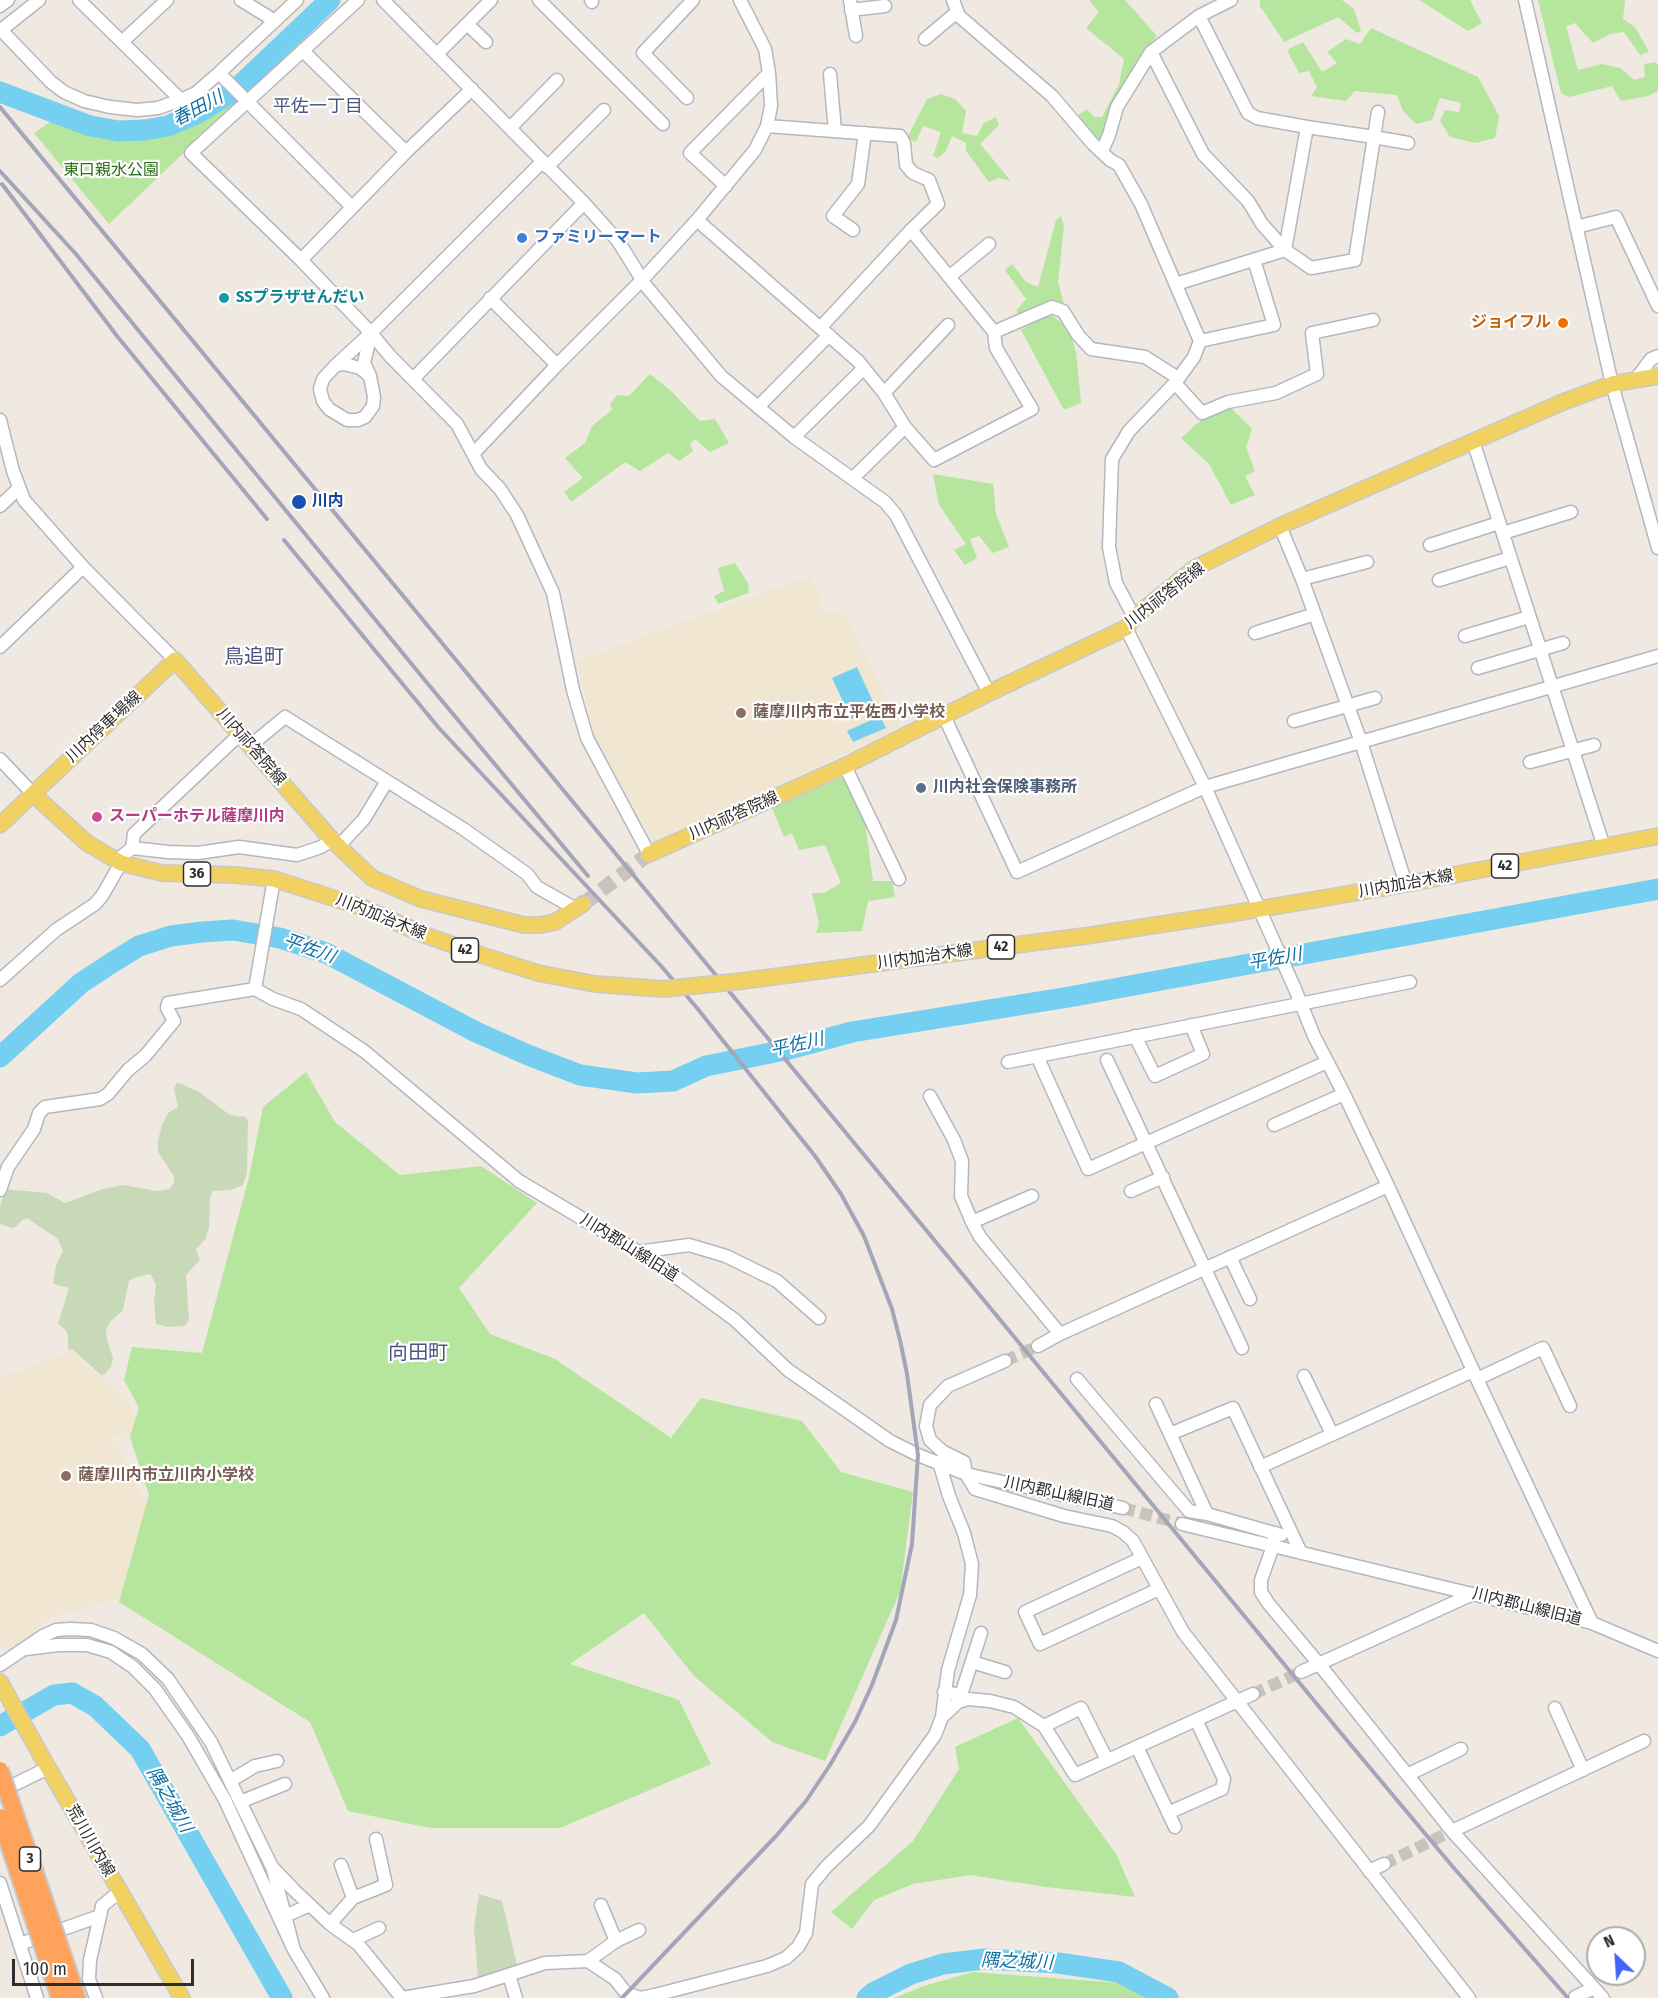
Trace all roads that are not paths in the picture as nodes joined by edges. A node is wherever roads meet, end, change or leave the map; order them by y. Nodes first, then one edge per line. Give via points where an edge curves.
1 (8, 0) edge
2 (39, 0) edge
3 (80, 0) edge
4 (167, 0) edge
5 (241, 0) edge
6 (297, 0) edge
7 (358, 0) edge
8 (491, 0) edge
9 (539, 0) edge
10 (693, 0) edge
11 (740, 0) edge
12 (1231, 0) edge
13 (1525, 0) edge
14 (387, 1) edge
15 (851, 5) edge
16 (0, 6) edge
17 (885, 6) dead end
18 (955, 6) edge
19 (1199, 16) junction
20 (275, 21) junction
21 (467, 24) junction
22 (856, 36) dead end
23 (925, 39) dead end
24 (123, 41) junction
25 (486, 42) dead end
26 (303, 51) junction
27 (1151, 52) junction
28 (438, 53) junction
29 (219, 73) junction
30 (769, 73) junction
31 (830, 74) dead end
32 (557, 80) dead end
33 (472, 89) junction
34 (687, 98) dead end
35 (244, 99) junction
36 (181, 100) junction
37 (604, 110) dead end
38 (1378, 112) dead end
39 (663, 124) dead end
40 (767, 126) junction
41 (1307, 127) junction
42 (510, 128) junction
43 (835, 131) junction
44 (865, 133) junction
45 (1374, 138) junction
46 (1408, 143) dead end
47 (1102, 151) junction
48 (406, 152) junction
49 (545, 165) junction
50 (726, 186) junction
51 (584, 203) junction
52 (352, 207) junction
53 (697, 220) junction
54 (1575, 227) junction
55 (853, 230) dead end
56 (911, 230) junction
57 (989, 244) dead end
58 (1285, 250) junction
59 (301, 260) junction
60 (1254, 260) junction
61 (949, 276) junction
62 (643, 279) junction
63 (1176, 284) junction
64 (490, 298) junction
65 (1657, 303) edge
66 (1373, 320) dead end
67 (948, 325) dead end
68 (825, 331) junction
69 (994, 332) junction
70 (371, 333) junction
71 (1200, 341) junction
72 (1658, 356) edge
73 (336, 365) junction
74 (557, 365) junction
75 (864, 368) junction
76 (370, 376) junction
77 (1658, 376) edge
78 (413, 379) junction
79 (1636, 379) junction
80 (1176, 380) junction
81 (1612, 384) junction
82 (884, 393) junction
83 (758, 407) junction
84 (0, 420) edge
85 (905, 426) junction
86 (794, 437) junction
87 (1473, 441) junction
88 (473, 454) junction
89 (853, 478) junction
90 (19, 488) junction
91 (0, 506) edge
92 (1571, 512) dead end
93 (1280, 526) junction
94 (1501, 528) junction
95 (1430, 544) dead end
96 (1658, 548) edge
97 (1510, 558) junction
98 (1367, 562) dead end
99 (83, 567) junction
100 (1302, 579) junction
101 (1439, 580) dead end
102 (1315, 614) junction
103 (1529, 617) junction
104 (1130, 623) junction
105 (1255, 633) dead end
106 (1465, 636) dead end
107 (1563, 643) dead end
108 (0, 647) edge
109 (1540, 650) junction
110 (1658, 656) edge
111 (175, 660) junction
112 (1478, 668) dead end
113 (1552, 687) junction
114 (988, 693) junction
115 (1375, 698) dead end
116 (1348, 706) junction
117 (944, 716) junction
118 (1293, 721) dead end
119 (244, 741) junction
120 (1361, 742) junction
121 (1594, 745) dead end
122 (1573, 750) junction
123 (0, 759) edge
124 (1530, 762) dead end
125 (845, 765) junction
126 (387, 781) junction
127 (1205, 787) junction
128 (33, 794) junction
129 (0, 825) edge
130 (1658, 836) edge
131 (335, 843) junction
132 (1604, 847) junction
133 (132, 848) junction
134 (649, 854) joint
135 (119, 862) junction
136 (274, 879) junction
137 (899, 879) dead end
138 (1406, 884) junction
139 (579, 906) joint
140 (1260, 909) junction
141 (0, 980) edge
142 (1410, 982) dead end
143 (255, 989) junction
144 (1301, 1003) junction
145 (1191, 1025) junction
146 (1136, 1036) junction
147 (1037, 1056) junction
148 (1107, 1060) dead end
149 (1008, 1062) dead end
150 (1328, 1062) junction
151 (1344, 1094) junction
152 (930, 1096) dead end
153 (1274, 1125) dead end
154 (1147, 1143) junction
155 (1163, 1177) junction
156 (1388, 1186) junction
157 (0, 1190) edge
158 (1131, 1191) dead end
159 (1032, 1196) dead end
160 (972, 1222) junction
161 (638, 1252) junction
162 (1230, 1257) junction
163 (1206, 1268) junction
164 (1250, 1299) dead end
165 (819, 1318) dead end
166 (1060, 1334) junction
167 (1038, 1346) tunnel mouth
168 (1242, 1348) dead end
169 (1005, 1360) tunnel mouth
170 (1475, 1375) junction
171 (1304, 1376) dead end
172 (1077, 1379) dead end
173 (1156, 1404) dead end
174 (1570, 1407) dead end
175 (1170, 1434) junction
176 (1332, 1434) junction
177 (939, 1462) junction
178 (1260, 1467) junction
179 (966, 1474) junction
180 (1123, 1508) tunnel mouth
181 (1207, 1514) junction
182 (1182, 1524) tunnel mouth
183 (1275, 1533) junction
184 (1294, 1539) junction
185 (1273, 1546) junction
186 (1300, 1553) junction
187 (1142, 1558) junction
188 (1159, 1589) junction
189 (1473, 1594) junction
190 (1592, 1623) junction
191 (981, 1633) dead end
192 (22, 1649) junction
193 (1658, 1651) edge
194 (972, 1662) junction
195 (1319, 1664) junction
196 (0, 1665) edge
197 (1005, 1672) dead end
198 (1301, 1672) tunnel mouth
199 (0, 1682) edge
200 (944, 1692) junction
201 (1253, 1694) tunnel mouth
202 (959, 1699) junction
203 (1237, 1701) junction
204 (1555, 1708) dead end
205 (942, 1717) junction
206 (1196, 1720) junction
207 (1044, 1726) junction
208 (1644, 1741) dead end
209 (1137, 1747) junction
210 (1461, 1749) dead end
211 (1107, 1760) junction
212 (277, 1761) dead end
213 (45, 1764) junction
214 (0, 1770) edge
215 (1583, 1770) junction
216 (1407, 1775) junction
217 (230, 1781) junction
218 (285, 1784) dead end
219 (0, 1792) edge
220 (240, 1802) junction
221 (1168, 1813) junction
222 (0, 1817) edge
223 (1174, 1827) dead end
224 (1452, 1832) junction
225 (376, 1839) dead end
226 (340, 1864) dead end
227 (1384, 1864) tunnel mouth
228 (272, 1867) junction
229 (1369, 1870) junction
230 (0, 1883) edge
231 (119, 1892) junction
232 (353, 1898) junction
233 (310, 1905) junction
234 (602, 1905) dead end
235 (100, 1916) junction
236 (285, 1916) junction
237 (330, 1924) junction
238 (380, 1928) dead end
239 (639, 1930) dead end
240 (353, 1940) junction
241 (616, 1941) junction
242 (20, 1944) junction
243 (52, 1950) junction
244 (294, 1950) junction
245 (588, 1961) junction
246 (509, 1975) junction
247 (1594, 1988) junction
248 (1575, 1997) edge
249 (36, 1998) edge
250 (60, 1998) edge
251 (77, 1998) edge
252 (96, 1998) edge
253 (182, 1998) edge
254 (323, 1998) edge
255 (402, 1998) edge
256 (516, 1998) edge
257 (1469, 1998) edge
258 (1603, 1998) edge

1 - 16 street
2 - 36 street via 1,30 64,92 84,101 137,110
3 - 24 street
4 - 24 street
5 - 20 street
6 - 20 street
7 - 26 street
8 - 21 street
9 - 39 street
10 - 34 street via 643,53
11 - 30 street via 765,49
12 - 19 street
13 - 54 street
14 - 28 street
15 - 17 street
15 - 22 street
18 - 23 street
18 - 47 street via 959,16 1052,96
19 - 27 street
19 - 41 street via 1248,113
20 - 29 street
21 - 25 street
21 - 28 street
24 - 36 street
26 - 35 street
26 - 48 street
27 - 47 street via 1117,107
27 - 58 street via 1203,154 1248,201
28 - 33 street
29 - 35 street
29 - 36 street
30 - 40 street via 771,106
30 - 50 street via 690,153
31 - 43 street
32 - 42 street
33 - 42 street
33 - 48 street
35 - 52 street
35 - 59 street via 191,153
37 - 49 street
38 - 45 street
40 - 43 street
40 - 50 street via 755,150
41 - 45 street
41 - 58 street
42 - 49 street
43 - 44 street
44 - 55 street via 858,184 833,216
44 - 56 street via 900,136 906,165 913,173 930,180 938,204
45 - 46 street
45 - 58 street via 1354,260 1311,268
47 - 63 street via 1128,179
48 - 52 street
49 - 51 street
49 - 70 street
50 - 53 street
51 - 62 street via 618,241
51 - 64 street
52 - 59 street
53 - 62 street
53 - 68 street
54 - 65 street via 1616,217
54 - 81 street
56 - 61 street
56 - 68 street
57 - 61 street
58 - 60 street
59 - 70 street
60 - 63 street
60 - 71 street via 1274,325
61 - 69 street
62 - 74 street
62 - 83 street via 721,376
63 - 71 street
64 - 74 street
64 - 78 street
66 - 80 street via 1312,333 1317,374 1276,393 1228,402 1202,413
67 - 82 street
68 - 75 street
68 - 83 street
69 - 80 street via 1052,307 1063,311 1091,349 1144,357
69 - 85 street via 996,348 1032,409 934,460
70 - 73 street
70 - 76 street via 364,363
70 - 78 street
71 - 80 street via 1194,357
72 - 79 street
73 - 76 street via 352,364
73 - 76 street via 323,379 321,397 329,409 347,420 361,419 372,410
74 - 88 street
75 - 82 street
75 - 86 street
77 - 79 main road, 川内祁答院線
78 - 88 street via 457,424
79 - 81 main road, 川内祁答院線
80 - 104 street via 1129,431 1112,459 1109,547
81 - 87 main road, 川内祁答院線
81 - 96 street
82 - 85 street
83 - 86 street
84 - 90 street
85 - 89 street
86 - 89 street
87 - 93 main road, 川内祁答院線
87 - 94 street
88 - 134 street via 517,515 553,593 587,738
89 - 114 street via 896,515
90 - 91 street
90 - 99 street via 31,508
92 - 94 street
93 - 100 street
93 - 104 main road, 川内祁答院線 via 1195,568
94 - 95 street
94 - 97 street
97 - 101 street
97 - 103 street
98 - 100 street
99 - 108 street
99 - 111 street
100 - 102 street
102 - 105 street
102 - 116 street
103 - 106 street
103 - 109 street
104 - 114 main road, 川内祁答院線
104 - 127 street
107 - 109 street
109 - 112 street
109 - 113 street
110 - 113 street
111 - 119 main road, 川内祁答院線
111 - 128 main road, 川内停車場線
113 - 120 street
113 - 122 street
114 - 117 main road, 川内祁答院線
115 - 116 street
116 - 118 street
116 - 120 street
117 - 125 main road, 川内祁答院線
117 - 127 street via 1017,872
119 - 126 street via 285,717
119 - 131 main road, 川内祁答院線
119 - 133 street via 134,834
120 - 127 street
120 - 138 street
121 - 122 street
122 - 124 street
122 - 132 street
123 - 128 street
125 - 134 main road, 川内祁答院線
125 - 137 street
126 - 131 street via 364,819
126 - 139 street via 462,828 527,874 537,887
127 - 140 street
128 - 129 main road, 川内停車場線
128 - 135 main road, 36 via 87,843
130 - 132 main road, 川内加治木線 / 42
131 - 133 street via 297,855 239,847 198,853
131 - 139 main road, 川内祁答院線 via 372,878 421,899 509,923 555,922
132 - 138 main road, 川内加治木線 / 42
133 - 135 street
135 - 136 main road, 36 via 162,873
135 - 141 street via 95,904 56,930
136 - 140 main road, 川内加治木線 / 42, bridge via 364,908 481,956 538,974 595,984 664,989 1092,935
136 - 143 street
138 - 140 main road, 川内加治木線 / 42
140 - 144 street
142 - 144 street
143 - 157 street via 168,1003 174,1021 108,1094 45,1107 39,1113 34,1129 8,1167
143 - 161 street, 川内郡山線旧道 via 301,1009 364,1051 519,1181
144 - 145 street
144 - 150 street
145 - 146 street
145 - 146 street via 1203,1053 1155,1076
146 - 147 street
147 - 149 street
147 - 154 street via 1088,1169
148 - 154 street
150 - 151 street
150 - 154 street
151 - 153 street
151 - 156 street
152 - 160 street via 962,1161 961,1196
154 - 155 street
155 - 158 street
155 - 163 street
156 - 162 street
156 - 170 street
159 - 160 street
160 - 166 street
161 - 165 street via 689,1245 726,1256 777,1281
161 - 177 street, 川内郡山線旧道 via 735,1320 788,1370 832,1402 890,1441
162 - 163 street
162 - 164 street
163 - 166 street
163 - 168 street
166 - 167 street
169 - 179 street via 948,1386 930,1405 926,1426 930,1440 964,1462
170 - 174 street via 1543,1348
170 - 176 street
170 - 190 street
171 - 176 street
172 - 181 street via 1189,1511
173 - 175 street
175 - 178 street via 1233,1408
175 - 181 street
176 - 178 street
177 - 179 street, 川内郡山線旧道
177 - 200 street via 972,1564 970,1595
178 - 184 street
179 - 180 street, 川内郡山線旧道
179 - 187 street via 975,1489 1112,1526 1133,1541
181 - 183 street
182 - 185 street, 川内郡山線旧道
183 - 184 street
183 - 185 street
184 - 186 street
185 - 186 street, 川内郡山線旧道
185 - 195 street via 1261,1580 1261,1592
186 - 189 street, 川内郡山線旧道
187 - 188 street
187 - 188 street via 1025,1612 1040,1644
188 - 203 street via 1183,1632
189 - 190 street, 川内郡山線旧道
189 - 195 street
190 - 193 street, 川内郡山線旧道
191 - 194 street
192 - 196 street
192 - 217 street via 56,1630 70,1629 91,1630 142,1654 168,1679 211,1742
192 - 244 street via 87,1645 111,1652 155,1689 225,1800
194 - 197 street
194 - 202 street
195 - 198 street
195 - 216 street
199 - 213 main road, 荒川川内線
200 - 202 street
200 - 205 street
201 - 203 street
202 - 205 street
202 - 207 street via 1014,1707
203 - 206 street
203 - 229 street
204 - 215 street
205 - 245 street via 935,1735 869,1826 812,1884 806,1933 786,1958 640,1998 626,1993 615,1979
206 - 209 street
206 - 221 street via 1224,1779 1222,1789
207 - 211 street via 1075,1775
207 - 211 street via 1081,1708
208 - 215 street
209 - 211 street
209 - 221 street
210 - 216 street
212 - 217 street via 255,1766
213 - 219 street
213 - 231 main road, 荒川川内線
214 - 243 highway, 3, bridge
215 - 224 street
216 - 224 street
217 - 220 street
218 - 220 street
220 - 228 street
221 - 223 street
222 - 243 highway, 3, bridge
224 - 247 street
225 - 232 street via 386,1885
226 - 232 street
227 - 229 street
228 - 233 street
228 - 236 street
229 - 257 street
230 - 242 street
231 - 235 street via 102,1906
231 - 253 main road, 荒川川内線
232 - 237 street
233 - 236 street
233 - 237 street
234 - 241 street
235 - 242 street
235 - 252 street via 89,1979
236 - 244 street
237 - 240 street
238 - 240 street
239 - 241 street
240 - 255 street
241 - 245 street
242 - 249 street
243 - 250 highway, 3
243 - 251 highway, 3
244 - 254 street
245 - 246 street via 545,1963
246 - 255 street via 474,1986
246 - 256 street
247 - 248 street
247 - 258 street

